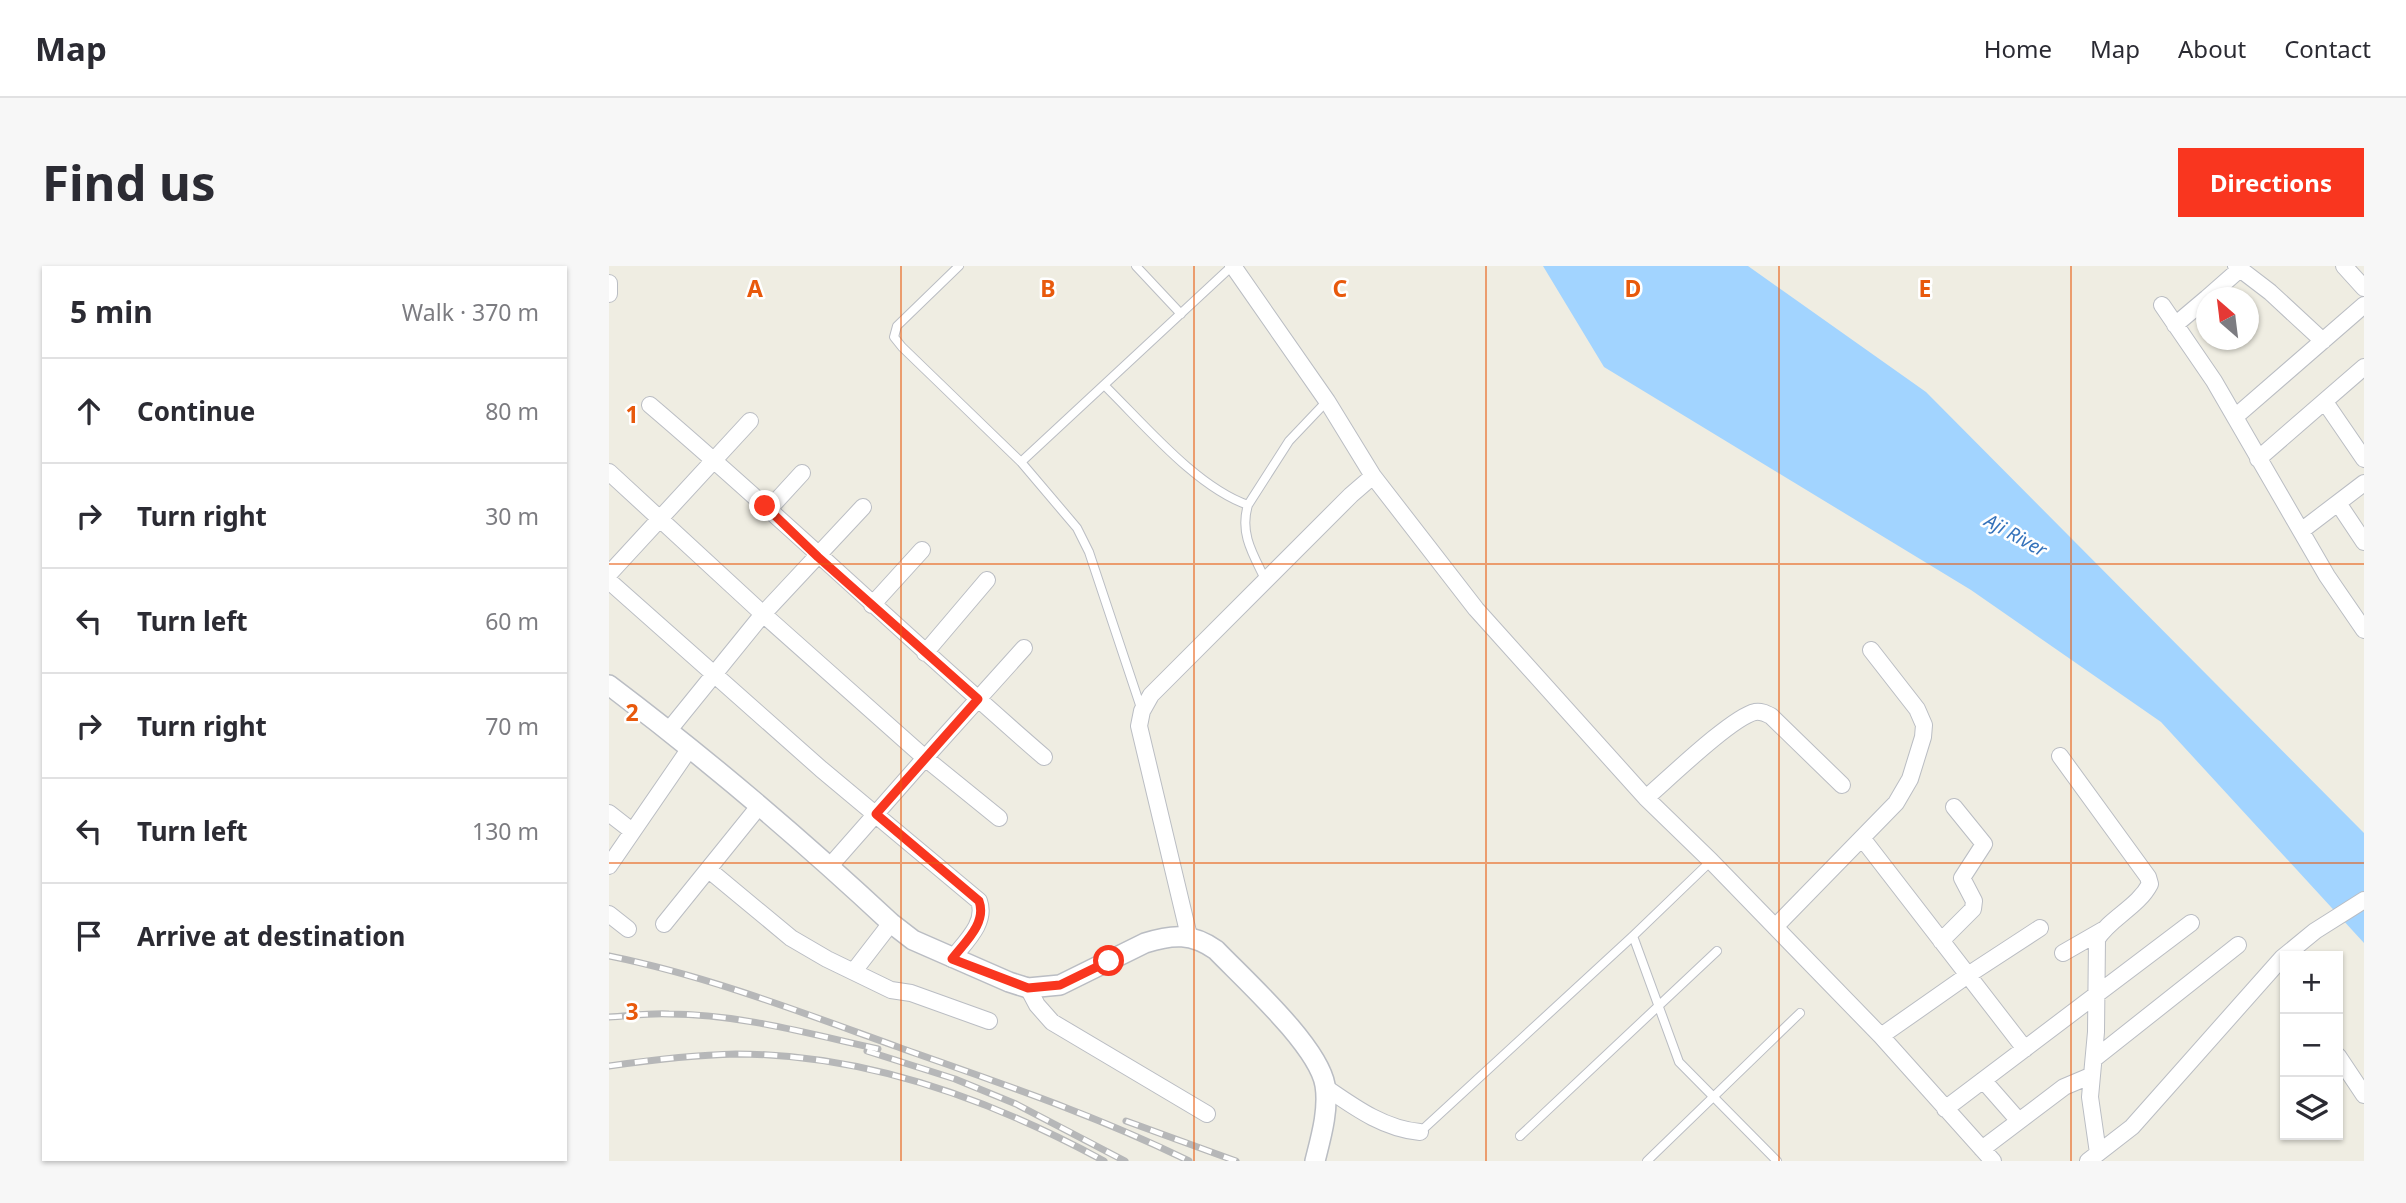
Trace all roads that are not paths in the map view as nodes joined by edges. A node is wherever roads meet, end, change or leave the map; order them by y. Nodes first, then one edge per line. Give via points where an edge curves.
1 (959, 266) edge
2 (1136, 266) edge
3 (1233, 266) edge
4 (2344, 266) edge
5 (2239, 267) edge
6 (609, 283) edge
7 (2218, 287) edge
8 (2364, 288) edge
9 (609, 294) edge
10 (2162, 305) dead end
11 (2364, 305) edge
12 (2196, 307) edge
13 (1181, 314) junction
14 (2175, 325) junction
15 (2323, 341) junction
16 (2364, 367) edge
17 (1104, 385) junction
18 (1327, 401) junction
19 (2325, 402) junction
20 (650, 405) dead end
21 (2235, 417) junction
22 (750, 421) dead end
23 (2258, 458) junction
24 (2364, 459) edge
25 (715, 460) junction
26 (1021, 462) junction
27 (609, 472) edge
28 (802, 473) dead end
29 (1373, 476) junction
30 (2364, 483) edge
31 (2338, 503) junction
32 (1248, 505) junction
33 (863, 507) dead end
34 (769, 509) junction
35 (661, 518) junction
36 (2301, 531) junction
37 (2364, 542) edge
38 (922, 550) dead end
39 (818, 557) junction
40 (609, 574) edge
41 (987, 580) dead end
42 (609, 581) edge
43 (1266, 581) junction
44 (2364, 600) edge
45 (872, 605) junction
46 (2351, 611) junction
47 (763, 614) junction
48 (2364, 630) edge
49 (1024, 648) dead end
50 (1871, 650) dead end
51 (925, 653) junction
52 (712, 675) junction
53 (609, 685) edge
54 (978, 699) junction
55 (1142, 710) junction
56 (669, 730) junction
57 (690, 748) junction
58 (2060, 756) dead end
59 (1044, 757) dead end
60 (925, 758) junction
61 (1842, 785) dead end
62 (1646, 798) junction
63 (760, 805) junction
64 (1954, 807) dead end
65 (609, 813) edge
66 (876, 814) junction
67 (999, 818) dead end
68 (632, 831) junction
69 (1862, 838) junction
70 (1711, 861) junction
71 (609, 866) edge
72 (830, 866) junction
73 (709, 870) junction
74 (2364, 900) edge
75 (609, 914) edge
76 (891, 923) junction
77 (2191, 923) dead end
78 (664, 924) dead end
79 (1775, 927) junction
80 (2040, 928) dead end
81 (628, 929) dead end
82 (2103, 930) junction
83 (1189, 936) junction
84 (1633, 936) junction
85 (1941, 940) junction
86 (2238, 945) dead end
87 (1717, 951) dead end
88 (2294, 951) edge
89 (2063, 953) dead end
90 (952, 959) junction
91 (2280, 965) edge
92 (853, 971) junction
93 (1968, 975) junction
94 (1028, 988) junction
95 (2095, 996) junction
96 (1659, 1006) junction
97 (1800, 1013) dead end
98 (989, 1021) dead end
99 (1881, 1036) junction
100 (2025, 1049) junction
101 (2094, 1059) junction
102 (2343, 1064) edge
103 (2090, 1076) junction
104 (1983, 1080) junction
105 (1325, 1087) junction
106 (2364, 1096) edge
107 (1714, 1097) junction
108 (1945, 1109) junction
109 (1207, 1114) dead end
110 (2019, 1121) junction
111 (1420, 1132) joint
112 (1520, 1136) dead end
113 (1988, 1155) edge
114 (2093, 1157) edge
115 (1315, 1161) edge
116 (1647, 1161) edge
117 (1777, 1161) edge

1 - 26 lane via 897,326 894,337
2 - 13 lane
3 - 13 lane
3 - 18 street
4 - 8 street
5 - 7 street
5 - 15 street
6 - 9 street
10 - 14 street
11 - 15 street
12 - 14 street
13 - 17 lane
14 - 21 street
15 - 21 street
16 - 19 street
17 - 26 lane
17 - 32 lane via 1210,487
18 - 29 street
18 - 32 lane via 1289,441
19 - 23 street
19 - 24 street
20 - 25 street
21 - 23 street
22 - 25 street
23 - 36 street
25 - 34 street
25 - 35 street
26 - 55 lane via 1084,540
27 - 35 street
28 - 34 street
29 - 43 street
29 - 62 street via 1476,609
30 - 31 street
31 - 36 street
31 - 37 street
32 - 43 lane via 1244,530
33 - 39 street
34 - 39 street
35 - 40 street
35 - 47 street
36 - 46 street
38 - 45 street
39 - 45 street
39 - 47 street
41 - 51 street
42 - 52 street
43 - 55 street via 1151,695
44 - 46 street
45 - 51 street
46 - 48 street
47 - 52 street
47 - 60 street
49 - 54 street
50 - 69 street via 1917,709 1924,725 1903,793
51 - 54 street
52 - 56 street
52 - 66 street
53 - 56 street
54 - 59 street
54 - 60 street
55 - 83 street via 1139,726
56 - 57 street
57 - 63 street
57 - 68 street
58 - 82 street via 2150,884
60 - 66 street
60 - 67 street
61 - 62 street via 1771,716 1752,712
62 - 70 street
63 - 72 street
63 - 73 street
64 - 85 street via 1984,844 1962,878 1973,909
65 - 68 street
66 - 72 street
66 - 90 street via 979,901 983,910 980,922
68 - 71 street
69 - 79 street
69 - 85 street
70 - 79 street
70 - 84 lane
72 - 76 street
73 - 78 street
73 - 92 street via 791,938
74 - 88 street via 2315,931
75 - 81 street
76 - 90 street
76 - 92 street
77 - 95 street
79 - 99 street
80 - 93 street
82 - 89 street
82 - 95 street via 2095,948
83 - 94 street via 1152,941 1060,985
83 - 105 street via 1216,950 1295,1033 1313,1056
84 - 96 lane
84 - 111 lane
85 - 93 street
86 - 101 street
87 - 96 lane
90 - 94 street
91 - 114 street via 2132,1127
92 - 98 street via 891,990
93 - 99 street
93 - 100 street
94 - 109 street via 1052,1022
95 - 100 street
95 - 101 street
96 - 107 lane via 1679,1062
96 - 112 lane
97 - 107 lane
99 - 108 street
100 - 104 street
101 - 103 street
102 - 106 street
103 - 110 street via 2064,1087
103 - 114 street
104 - 108 street
104 - 110 street
105 - 111 street via 1357,1110 1403,1131
105 - 115 street via 1324,1125
107 - 116 lane
107 - 117 lane
108 - 113 street
110 - 113 street

